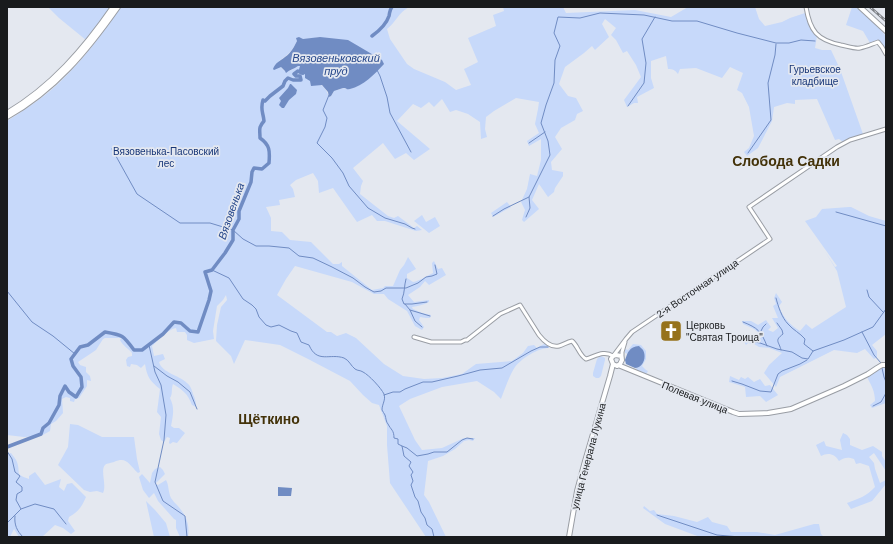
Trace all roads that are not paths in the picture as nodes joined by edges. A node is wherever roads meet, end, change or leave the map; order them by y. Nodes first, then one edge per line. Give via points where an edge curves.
1 (113, 7) edge
2 (118, 7) edge
3 (806, 7) edge
4 (860, 7) edge
5 (886, 30) edge
6 (886, 54) edge
7 (7, 113) edge
8 (7, 117) edge
9 (886, 129) edge
10 (414, 337) dead end
11 (626, 339) junction
12 (613, 356) junction
13 (618, 363) junction
14 (886, 364) edge
15 (569, 537) edge

1 - 7 main road via 86,44 61,71 33,96
2 - 8 main road via 90,46 64,74 36,98
3 - 6 street via 813,30 830,43 858,48 878,42
4 - 5 main road
9 - 11 street, 2-я Восточная улица via 850,140 837,147 749,207 770,240 632,332
10 - 12 street via 431,342 467,340 500,314 520,305 545,341 558,346 572,341 586,359 603,353
11 - 12 street, 2-я Восточная улица
11 - 13 street
12 - 13 main road, улица Генерала Лукина via 611,359
12 - 13 main road, Полевая улица via 619,355
13 - 14 main road, Полевая улица via 739,414 791,409
13 - 15 main road, улица Генерала Лукина via 610,376 585,461

